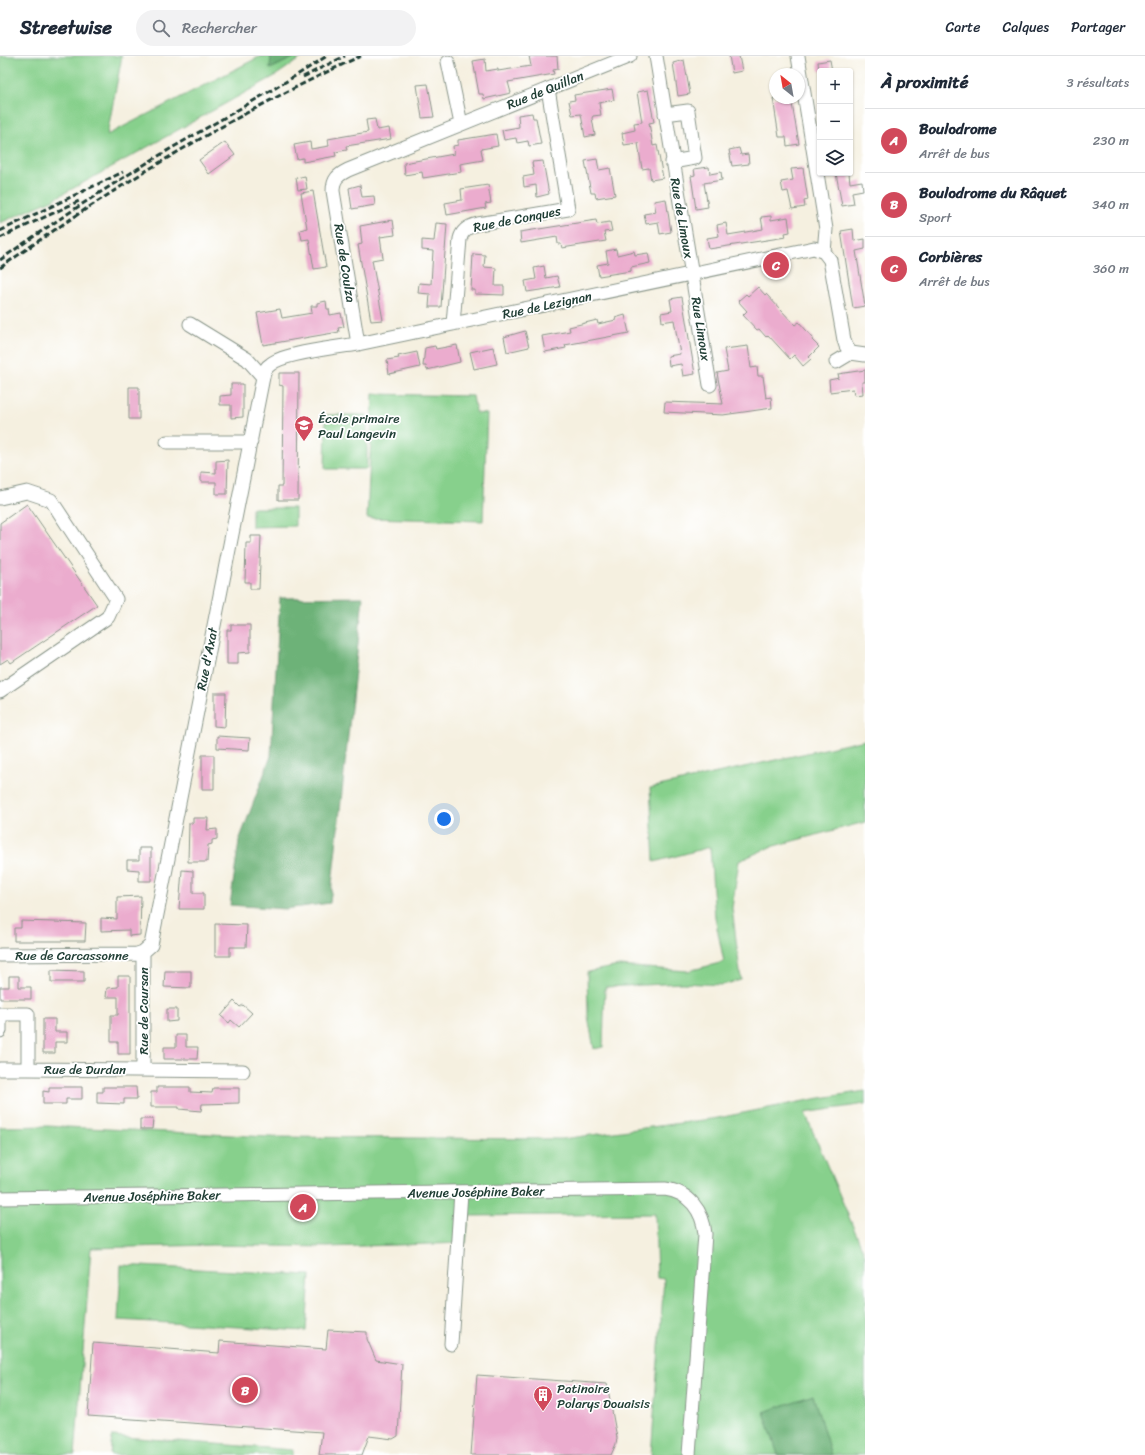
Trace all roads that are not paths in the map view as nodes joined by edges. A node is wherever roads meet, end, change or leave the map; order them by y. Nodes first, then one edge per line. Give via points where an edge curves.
1 (630, 56) edge
2 (656, 56) edge
3 (798, 56) edge
4 (448, 62) dead end
5 (548, 89) junction
6 (665, 114) junction
7 (461, 124) junction
8 (672, 162) junction
9 (334, 182) joint
10 (824, 252) junction
11 (692, 274) junction
12 (190, 324) dead end
13 (453, 324) junction
14 (358, 344) junction
15 (851, 353) junction
16 (865, 355) edge
17 (836, 362) dead end
18 (270, 364) joint
19 (263, 377) junction
20 (710, 385) dead end
21 (167, 442) dead end
22 (251, 442) junction
23 (0, 498) edge
24 (0, 691) edge
25 (143, 952) junction
26 (0, 955) edge
27 (0, 1031) edge
28 (0, 1069) edge
29 (28, 1069) junction
30 (143, 1070) junction
31 (244, 1071) dead end
32 (462, 1192) junction
33 (0, 1198) edge
34 (451, 1344) dead end
35 (689, 1455) edge

1 - 5 street, Rue de Quillan
2 - 6 street, Rue de Limoux
3 - 10 street via 826,228
4 - 7 street
5 - 7 street, Rue de Quillan
5 - 13 street, Rue de Conques via 568,209 478,224 464,231 460,240
6 - 8 street, Rue de Limoux
6 - 8 street, Rue de Limoux via 688,111 695,158
7 - 9 street, Rue de Quillan via 348,170 339,175
8 - 11 street, Rue de Limoux
9 - 14 street, Rue de Coulza via 334,196
10 - 11 street, Rue de Lezignan via 819,249 808,249
10 - 15 street via 831,265 844,340
11 - 13 street, Rue de Lezignan
11 - 20 street, Rue Limoux
12 - 19 street via 247,359
13 - 14 street, Rue de Lezignan
14 - 18 street, Rue de Lezignan via 285,357
15 - 16 street
15 - 17 street
18 - 19 street, Rue d'Axat
19 - 22 street, Rue d'Axat
21 - 22 street
22 - 25 street, Rue d'Axat via 152,940
23 - 24 street via 27,492 51,500 116,599 108,617
25 - 26 street, Rue de Carcassonne
25 - 30 street, Rue de Coursan
27 - 29 street, Rue de Durdan via 0,1014 28,1014
28 - 29 street, Rue de Durdan
29 - 30 street, Rue de Durdan
30 - 31 street, Rue de Durdan
32 - 33 street, Avenue Joséphine Baker
32 - 34 street
32 - 35 street, Avenue Joséphine Baker via 665,1189 681,1194 695,1206 701,1216 705,1234

